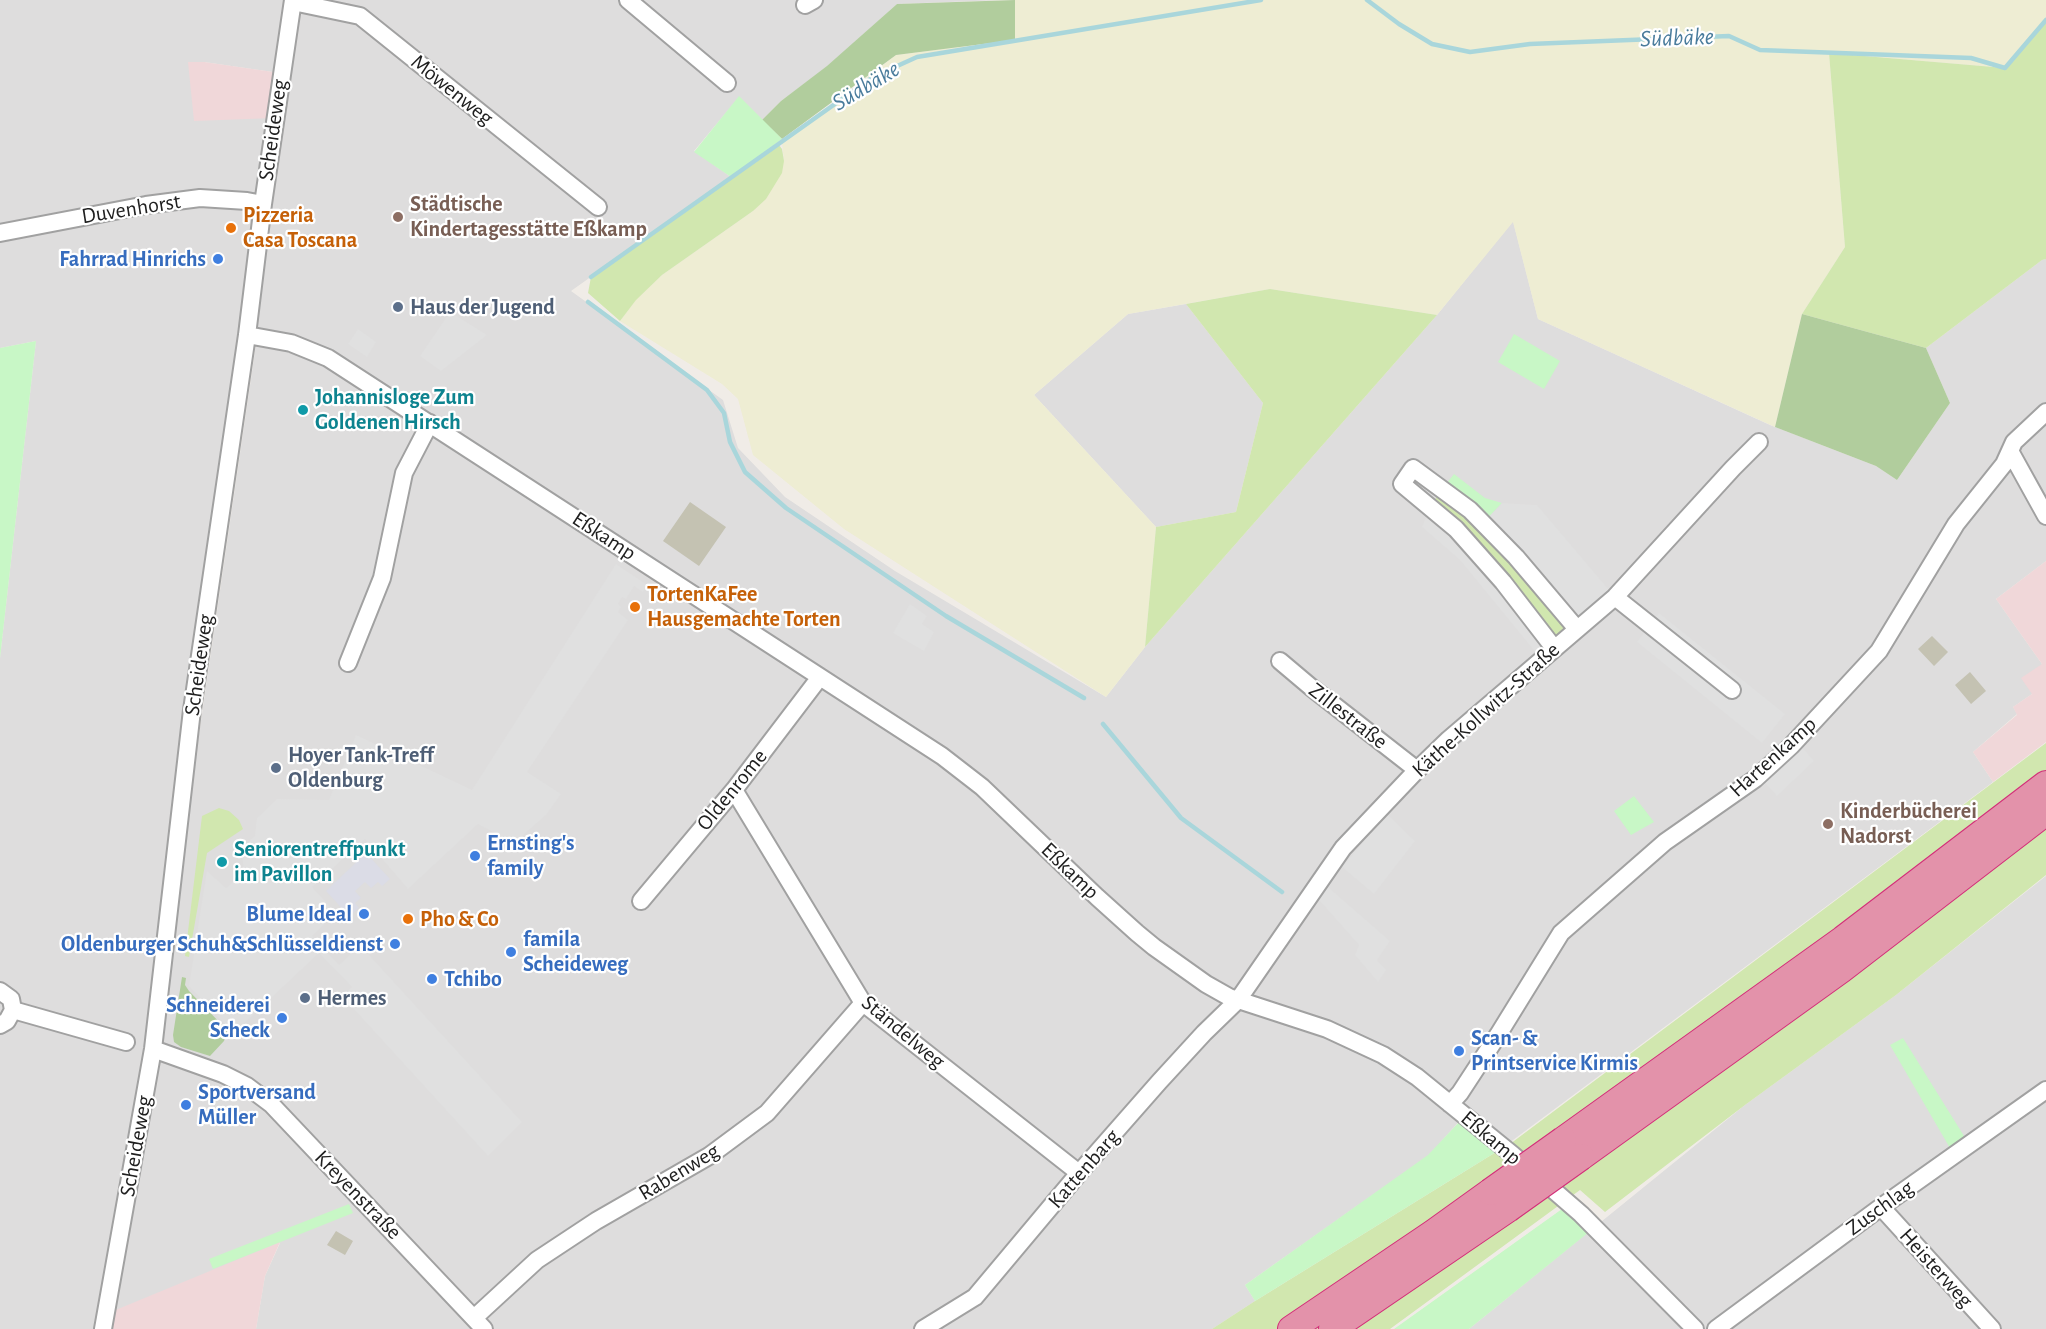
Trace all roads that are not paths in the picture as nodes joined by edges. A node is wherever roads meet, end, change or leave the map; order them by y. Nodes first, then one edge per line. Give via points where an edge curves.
1 (628, 0) edge
2 (293, 1) edge
3 (727, 83) dead end
4 (263, 204) junction
5 (598, 207) dead end
6 (0, 233) edge
7 (247, 335) junction
8 (2046, 412) edge
9 (430, 423) junction
10 (1759, 442) dead end
11 (2010, 451) junction
12 (2046, 516) edge
13 (1615, 597) junction
14 (1577, 629) junction
15 (1554, 648) junction
16 (1281, 661) dead end
17 (348, 663) dead end
18 (820, 677) junction
19 (1732, 690) dead end
20 (1417, 770) junction
21 (2046, 784) edge
22 (734, 790) junction
23 (2046, 812) edge
24 (641, 901) dead end
25 (0, 991) edge
26 (1238, 1000) junction
27 (863, 1003) junction
28 (13, 1010) junction
29 (0, 1025) edge
30 (126, 1042) dead end
31 (153, 1049) junction
32 (2046, 1090) edge
33 (1450, 1104) junction
34 (1572, 1148) junction
35 (1079, 1173) junction
36 (1499, 1200) junction
37 (1881, 1207) junction
38 (479, 1324) edge
39 (103, 1329) edge
40 (923, 1329) edge
41 (1291, 1329) edge
42 (1332, 1329) edge
43 (1695, 1329) edge
44 (1716, 1329) edge
45 (1992, 1329) edge

1 - 3 street
2 - 4 street, Scheideweg
2 - 5 street, Möwenweg via 360,16
4 - 6 street, Duvenhorst via 200,198
4 - 7 street, Scheideweg
7 - 9 street, Eßkamp via 291,343 328,358
7 - 31 street, Scheideweg via 192,710
8 - 11 street, Hartenkamp via 2014,442
9 - 17 street via 404,473 382,578
9 - 18 street, Eßkamp
10 - 13 street, Käthe-Kollwitz-Straße
11 - 12 street
11 - 33 street, Hartenkamp via 1956,524 1879,651 1755,779 1665,842 1561,933
13 - 14 street, Käthe-Kollwitz-Straße
13 - 19 street
14 - 15 street, Käthe-Kollwitz-Straße
14 - 15 street via 1470,510 1413,468 1402,484 1456,529
15 - 20 street, Käthe-Kollwitz-Straße
16 - 20 street, Zillestraße
18 - 22 street, Oldenrome
18 - 26 street, Eßkamp via 965,773 1154,947 1206,984
20 - 26 street, Käthe-Kollwitz-Straße via 1343,848
21 - 34 highway
22 - 24 street, Oldenrome
22 - 27 street, Ständelweg
23 - 34 highway via 1841,970
25 - 28 street via 11,999
26 - 33 street, Eßkamp via 1327,1029 1383,1055
26 - 35 street, Kattenbarg
27 - 35 street, Ständelweg
27 - 38 street, Rabenweg via 767,1113 710,1156 596,1221 537,1260
28 - 29 street
28 - 30 street
31 - 38 street, Kreyenstraße via 223,1074 271,1104
31 - 39 street, Scheideweg
32 - 37 street, Zuschlag
33 - 43 street, Eßkamp via 1581,1214
34 - 36 highway, bridge
35 - 40 street, Kattenbarg via 975,1298
36 - 41 highway via 1433,1233
36 - 42 highway
37 - 44 street, Zuschlag
37 - 45 street, Heisterweg

